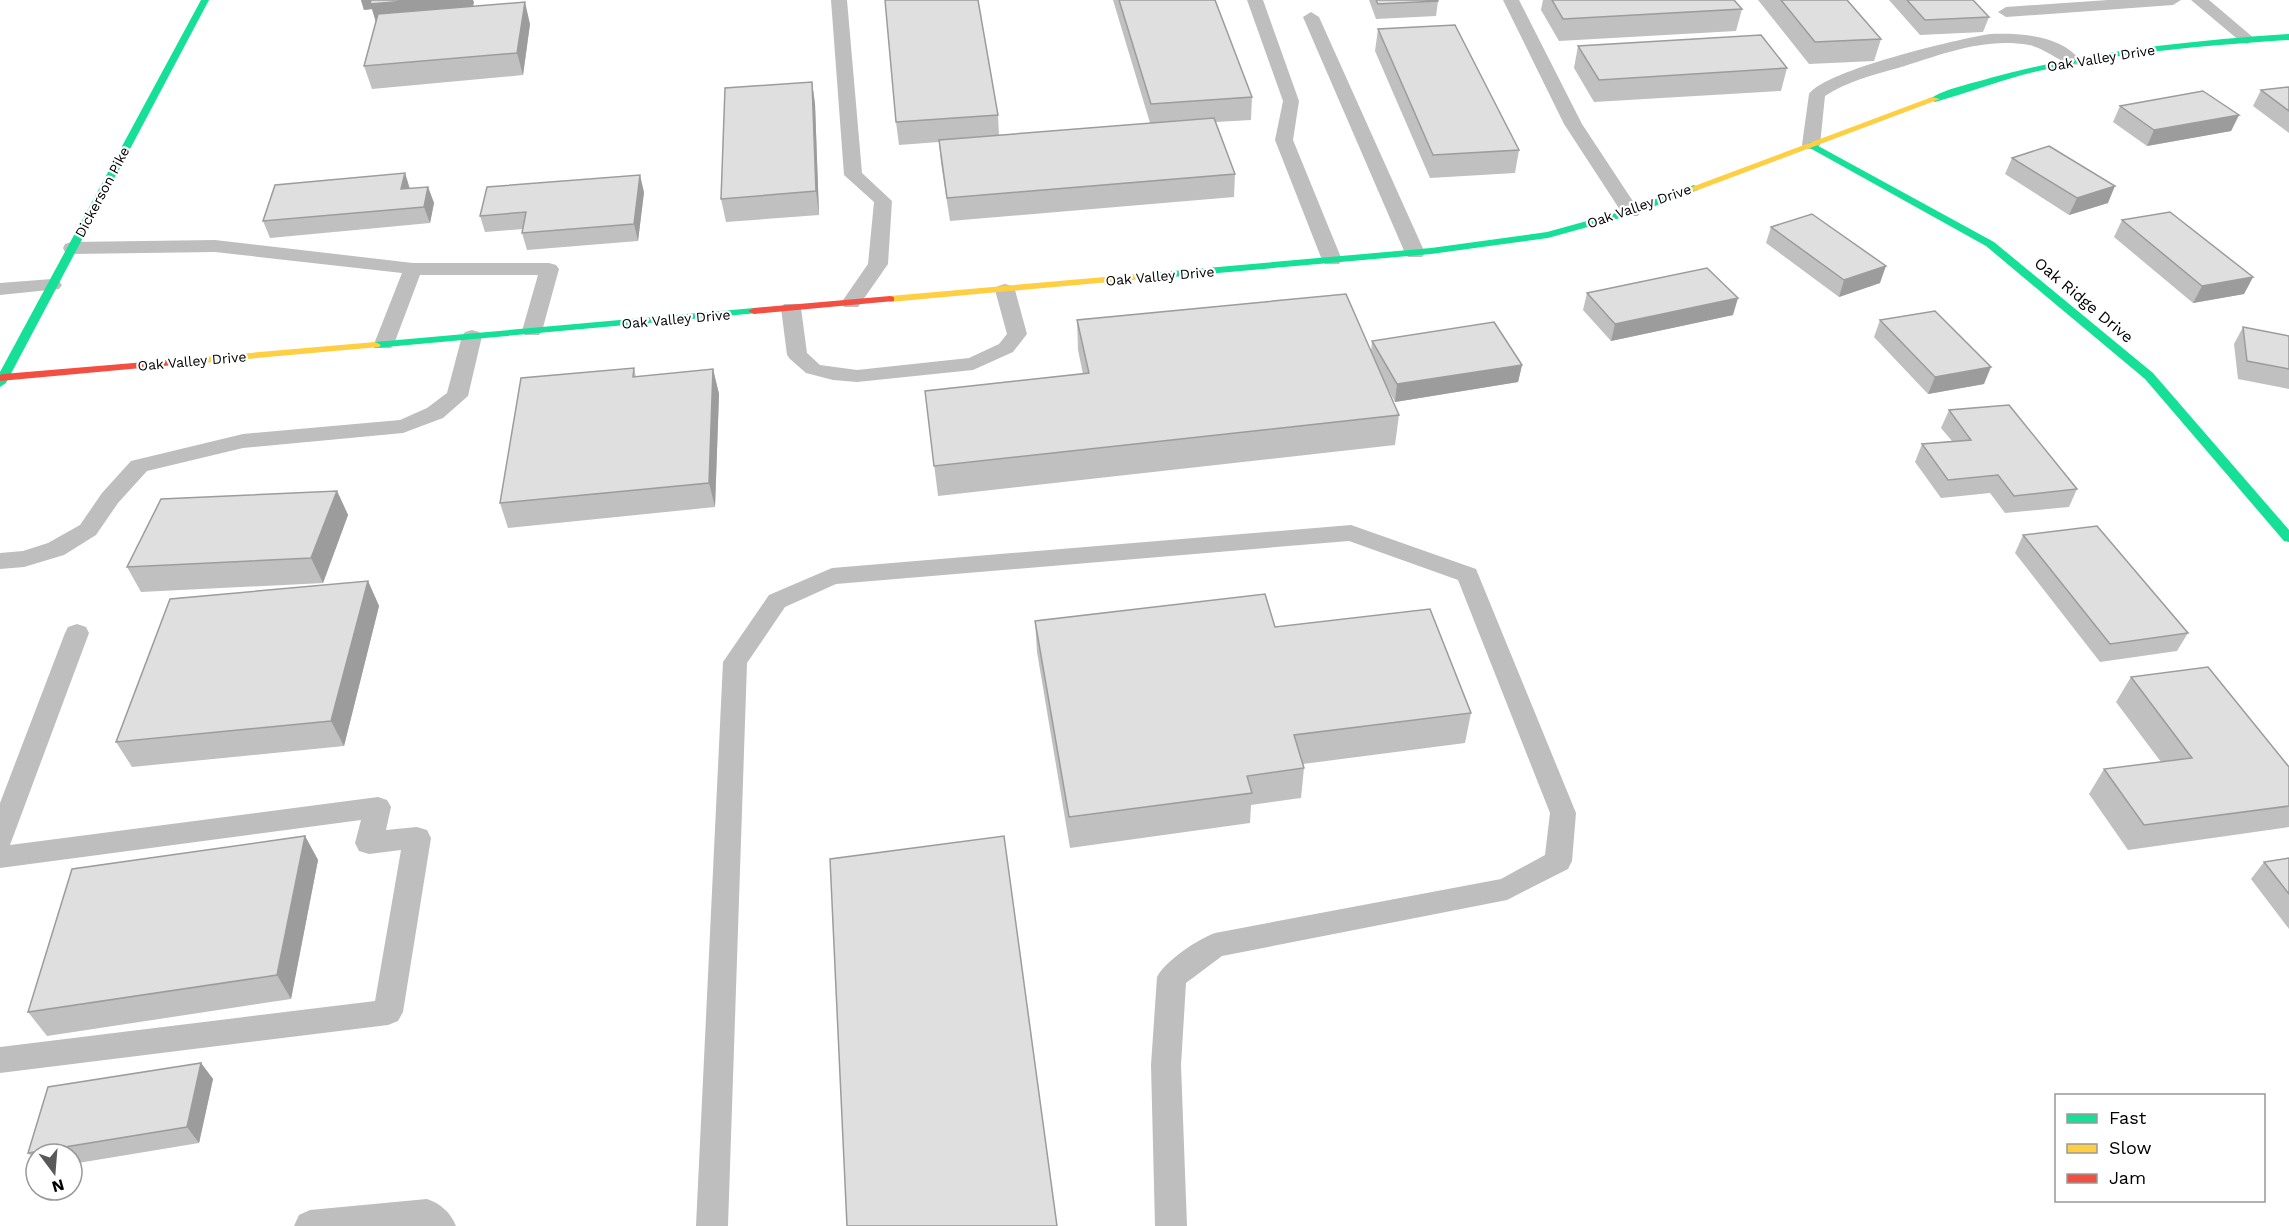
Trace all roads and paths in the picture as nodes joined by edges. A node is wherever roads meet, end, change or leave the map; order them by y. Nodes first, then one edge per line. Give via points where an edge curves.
1 (205, 0) edge
2 (839, 0) edge
3 (1255, 0) edge
4 (1511, 0) edge
5 (2173, 0) edge
6 (2199, 0) edge
7 (2006, 12) dead end
8 (1311, 17) dead end
9 (2289, 37) edge
10 (2247, 39) junction
11 (2073, 61) junction
12 (1811, 145) junction
13 (1630, 212) junction
14 (72, 248) junction
15 (1415, 253) junction
16 (1332, 260) junction
17 (413, 268) junction
18 (52, 285) junction
19 (0, 289) edge
20 (1005, 290) junction
21 (852, 303) junction
22 (791, 308) junction
23 (532, 331) junction
24 (472, 336) junction
25 (384, 344) junction
26 (1, 380) edge
27 (2289, 538) edge
28 (0, 561) edge
29 (77, 633) dead end
30 (0, 838) edge
31 (0, 857) edge
32 (0, 1060) edge
33 (310, 1226) edge
34 (440, 1226) edge
35 (712, 1226) edge
36 (1171, 1226) edge

1 - 14 street, Dickerson Pike
2 - 21 lane via 854,175 883,201 878,264
3 - 16 lane via 1291,101 1284,140
4 - 13 lane via 1573,123
5 - 7 lane
6 - 10 lane
8 - 15 lane
9 - 10 street, Oak Valley Drive
10 - 11 street, Oak Valley Drive
11 - 12 street, Oak Valley Drive via 1959,90
11 - 12 lane via 2052,46 1992,39 1951,46 1834,81 1817,94
12 - 13 street, Oak Valley Drive
12 - 27 street, Oak Ridge Drive via 1990,244 2149,376
13 - 15 street, Oak Valley Drive via 1548,235
14 - 17 lane via 214,246
14 - 18 street, Dickerson Pike
15 - 16 street, Oak Valley Drive
16 - 20 street, Oak Valley Drive
17 - 23 lane via 549,269
17 - 25 lane
18 - 19 lane
18 - 26 street, Dickerson Pike
20 - 21 street, Oak Valley Drive
20 - 22 lane via 1017,334 1006,348 973,364 856,376 813,369 797,355
21 - 22 street, Oak Valley Drive
22 - 23 street, Oak Valley Drive
23 - 24 street, Oak Valley Drive
24 - 25 street, Oak Valley Drive
24 - 28 lane via 457,396 435,412 403,426 243,441 139,466 88,530 56,549 24,559
25 - 26 street, Oak Valley Drive
29 - 30 lane
31 - 32 lane via 378,807 369,843 417,838 388,1012
33 - 34 lane via 427,1214
35 - 36 lane via 735,662 777,601 832,576 1351,533 1468,575 1563,813 1558,861 1507,889 1215,945 1172,977 1167,1065

